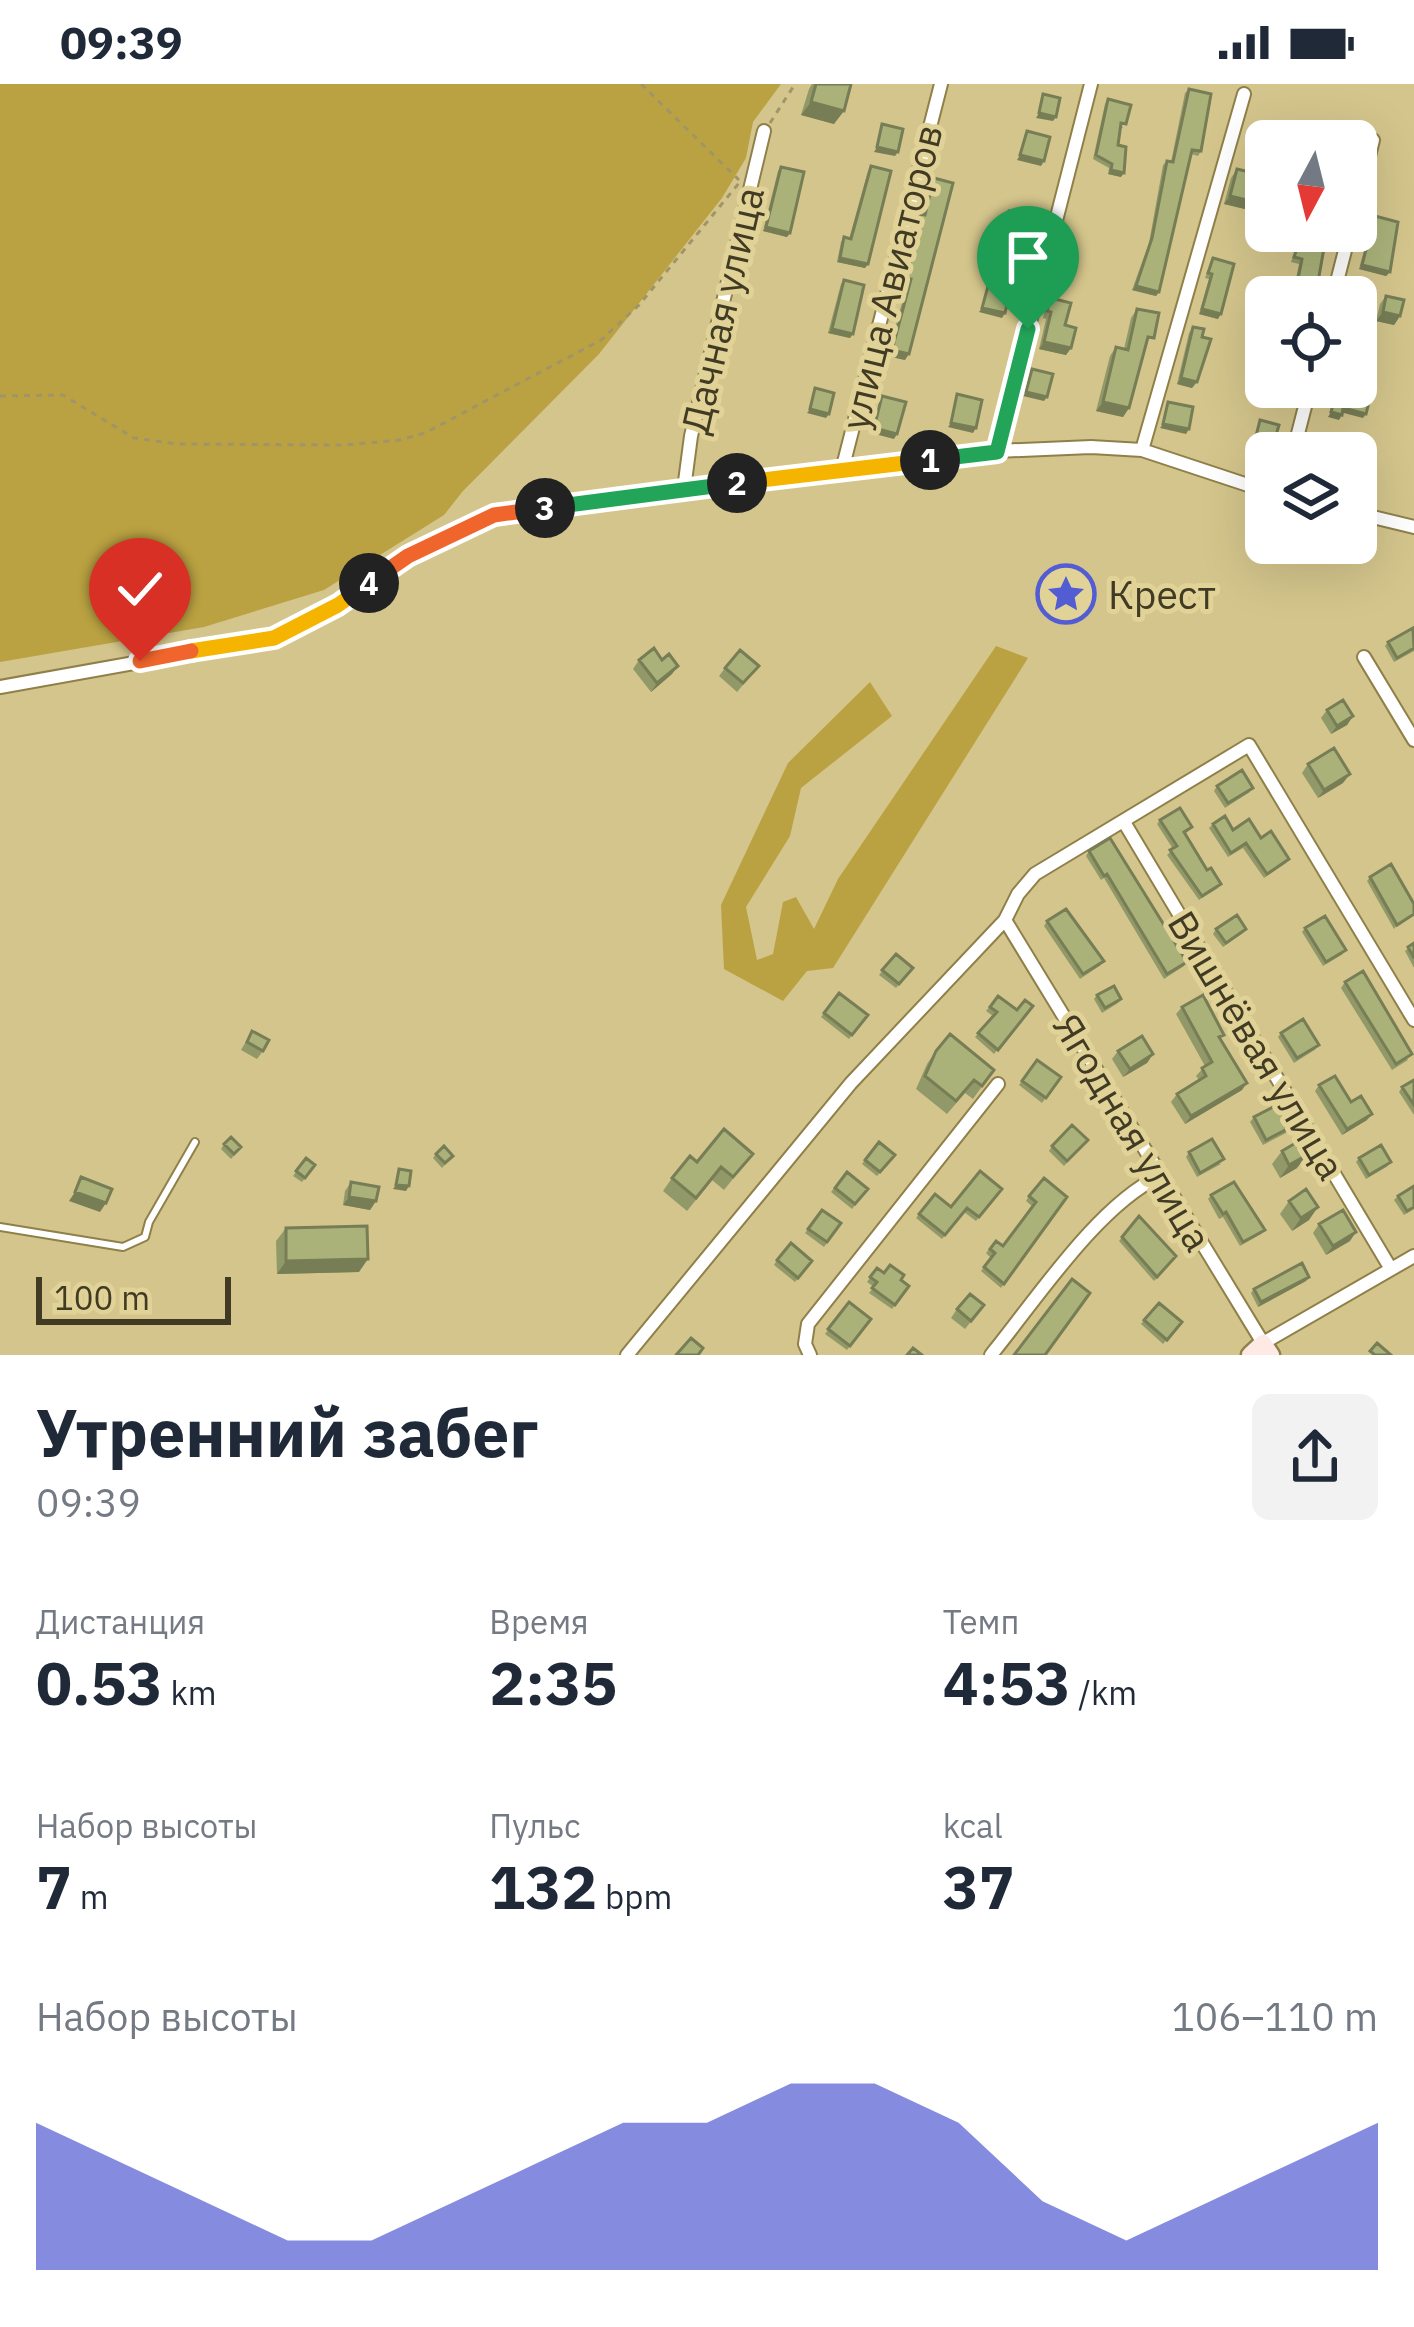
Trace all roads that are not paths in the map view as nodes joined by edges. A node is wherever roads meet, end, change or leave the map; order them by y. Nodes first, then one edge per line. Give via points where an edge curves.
1 (940, 84) edge
2 (1091, 84) edge
3 (1244, 94) dead end
4 (764, 131) road end
5 (1142, 450) junction
6 (997, 452) junction
7 (842, 470) junction
8 (1245, 483) edge
9 (684, 489) junction
10 (1377, 518) edge
11 (1414, 527) edge
12 (1364, 657) dead end
13 (0, 687) edge
14 (1414, 740) edge
15 (1124, 822) junction
16 (1005, 920) junction
17 (1414, 1020) edge
18 (998, 1084) dead end
19 (195, 1142) dead end
20 (1160, 1176) junction
21 (0, 1227) edge
22 (1414, 1256) edge
23 (1391, 1269) junction
24 (1261, 1351) edge
25 (627, 1355) edge
26 (810, 1355) edge
27 (991, 1355) edge

1 - 7 street, улица Авиаторов
2 - 6 street
3 - 5 street
4 - 9 street, Дачная улица via 746,182
5 - 6 street
5 - 8 street
6 - 7 street
7 - 9 street
9 - 13 street via 494,515 408,556 274,638
10 - 11 street
12 - 14 street
15 - 16 street via 1035,874
15 - 17 street via 1249,745
15 - 23 street, Вишнёвая улица
16 - 20 street, Ягодная улица
16 - 25 street via 851,1082
18 - 26 street via 808,1324
19 - 21 lane via 145,1237 123,1247
20 - 24 street, Ягодная улица
20 - 27 street via 1135,1188 1094,1230
22 - 23 street
23 - 24 street

